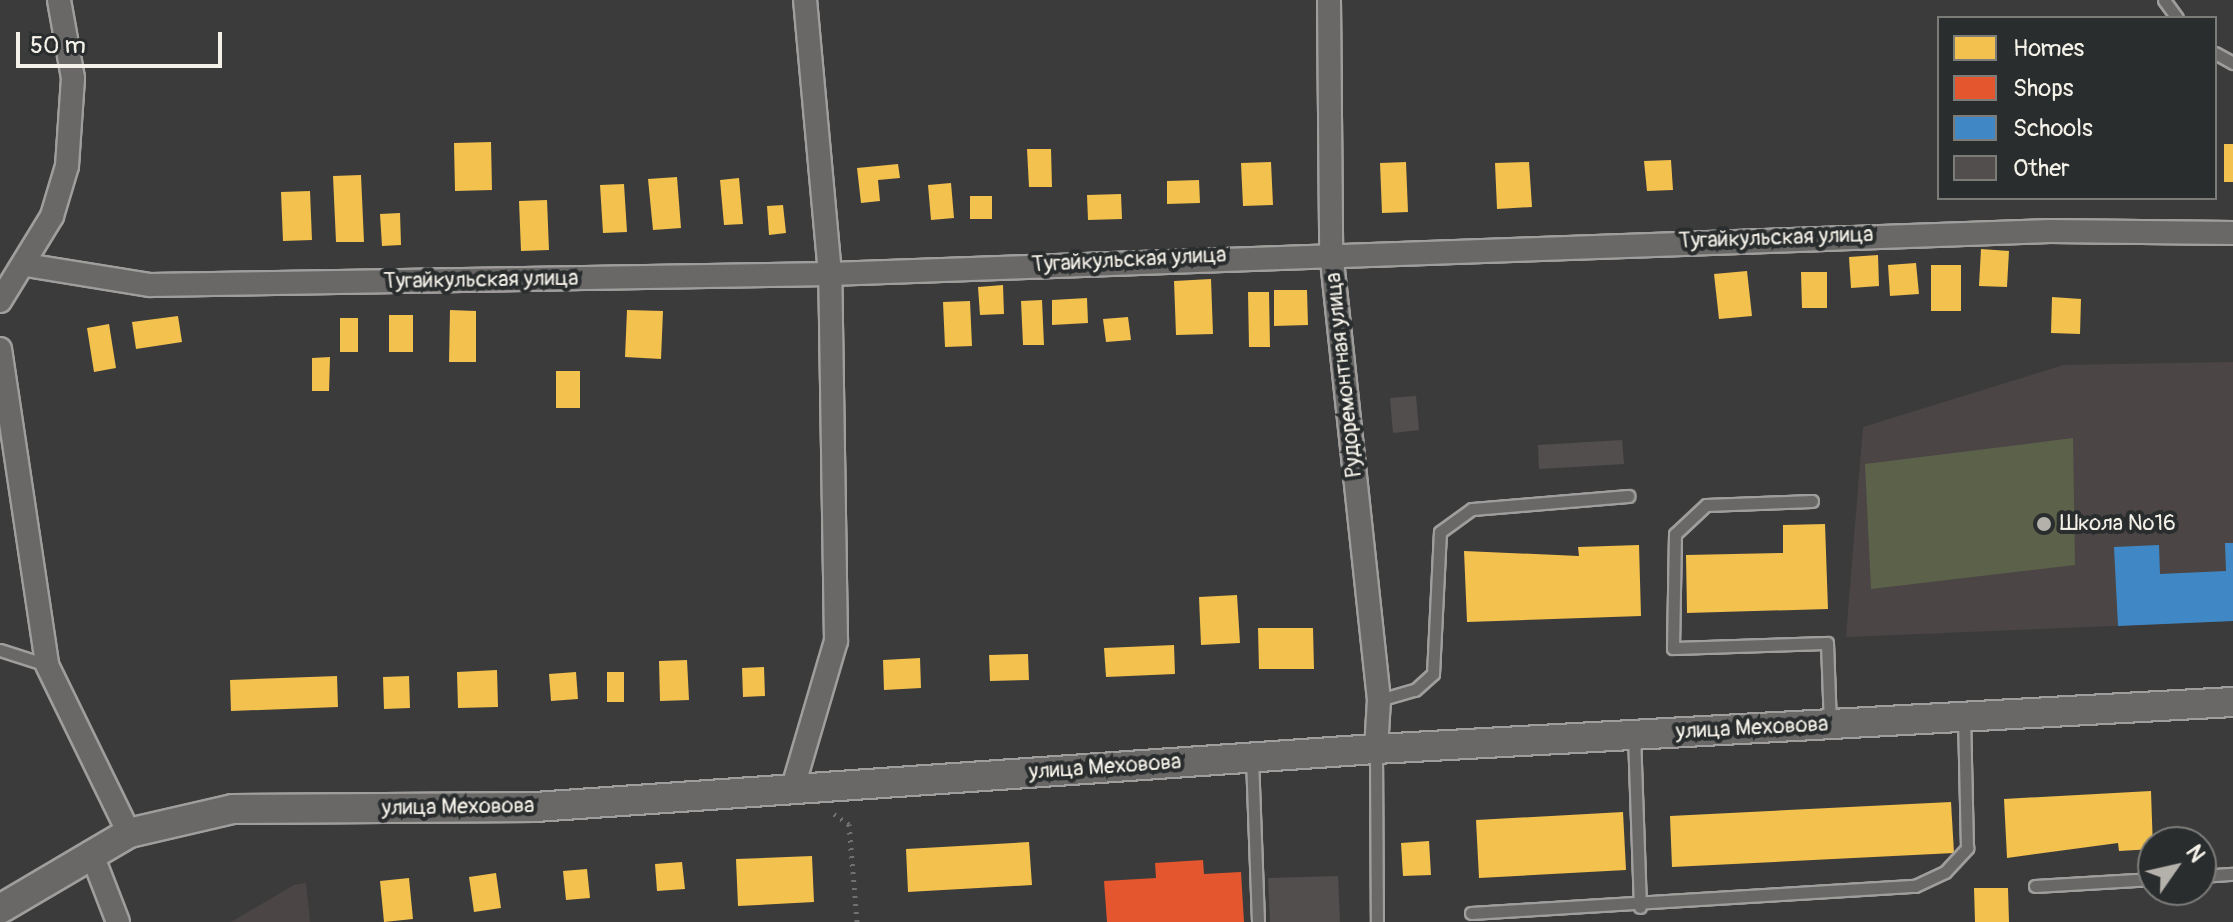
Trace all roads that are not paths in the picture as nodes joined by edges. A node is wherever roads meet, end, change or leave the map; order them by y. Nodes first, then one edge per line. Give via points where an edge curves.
1 (59, 0) edge
2 (805, 0) edge
3 (1329, 0) edge
4 (2233, 233) edge
5 (1331, 251) junction
6 (26, 265) junction
7 (830, 274) junction
8 (0, 301) edge
9 (0, 349) edge
10 (1628, 496) dead end
11 (1812, 501) dead end
12 (0, 650) edge
13 (47, 665) junction
14 (1379, 700) junction
15 (2233, 702) edge
16 (1964, 716) junction
17 (1830, 724) junction
18 (1634, 733) junction
19 (1376, 749) junction
20 (1252, 757) junction
21 (793, 787) junction
22 (129, 833) junction
23 (91, 852) junction
24 (2137, 880) edge
25 (2035, 886) dead end
26 (1640, 907) junction
27 (0, 909) edge
28 (1471, 913) dead end
29 (118, 922) edge
30 (1258, 922) edge
31 (1377, 922) edge

1 - 6 street via 74,122 52,216
2 - 7 street
3 - 5 street, Рудоремонтная улица
4 - 5 street, Тугайкульская улица via 2050,231
5 - 7 street, Тугайкульская улица
5 - 14 street, Рудоремонтная улица
6 - 7 street, Тугайкульская улица via 150,285
6 - 8 street
7 - 21 street via 836,641
9 - 13 street
10 - 14 lane via 1472,509 1440,532 1433,674 1415,690
11 - 17 lane via 1706,505 1675,534 1673,648 1827,643
12 - 13 lane
13 - 22 street
14 - 19 street, Рудоремонтная улица
15 - 16 street, улица Меховова
16 - 17 street, улица Меховова
16 - 26 lane via 1967,848 1945,872 1915,886
17 - 18 street, улица Меховова
18 - 19 street, улица Меховова
18 - 26 lane
19 - 20 street, улица Меховова
19 - 31 lane
20 - 21 street, улица Меховова
20 - 30 lane
21 - 22 street, улица Меховова via 535,807 233,809
22 - 23 street, улица Меховова
23 - 27 street, улица Меховова
23 - 29 street
24 - 25 lane
26 - 28 lane

